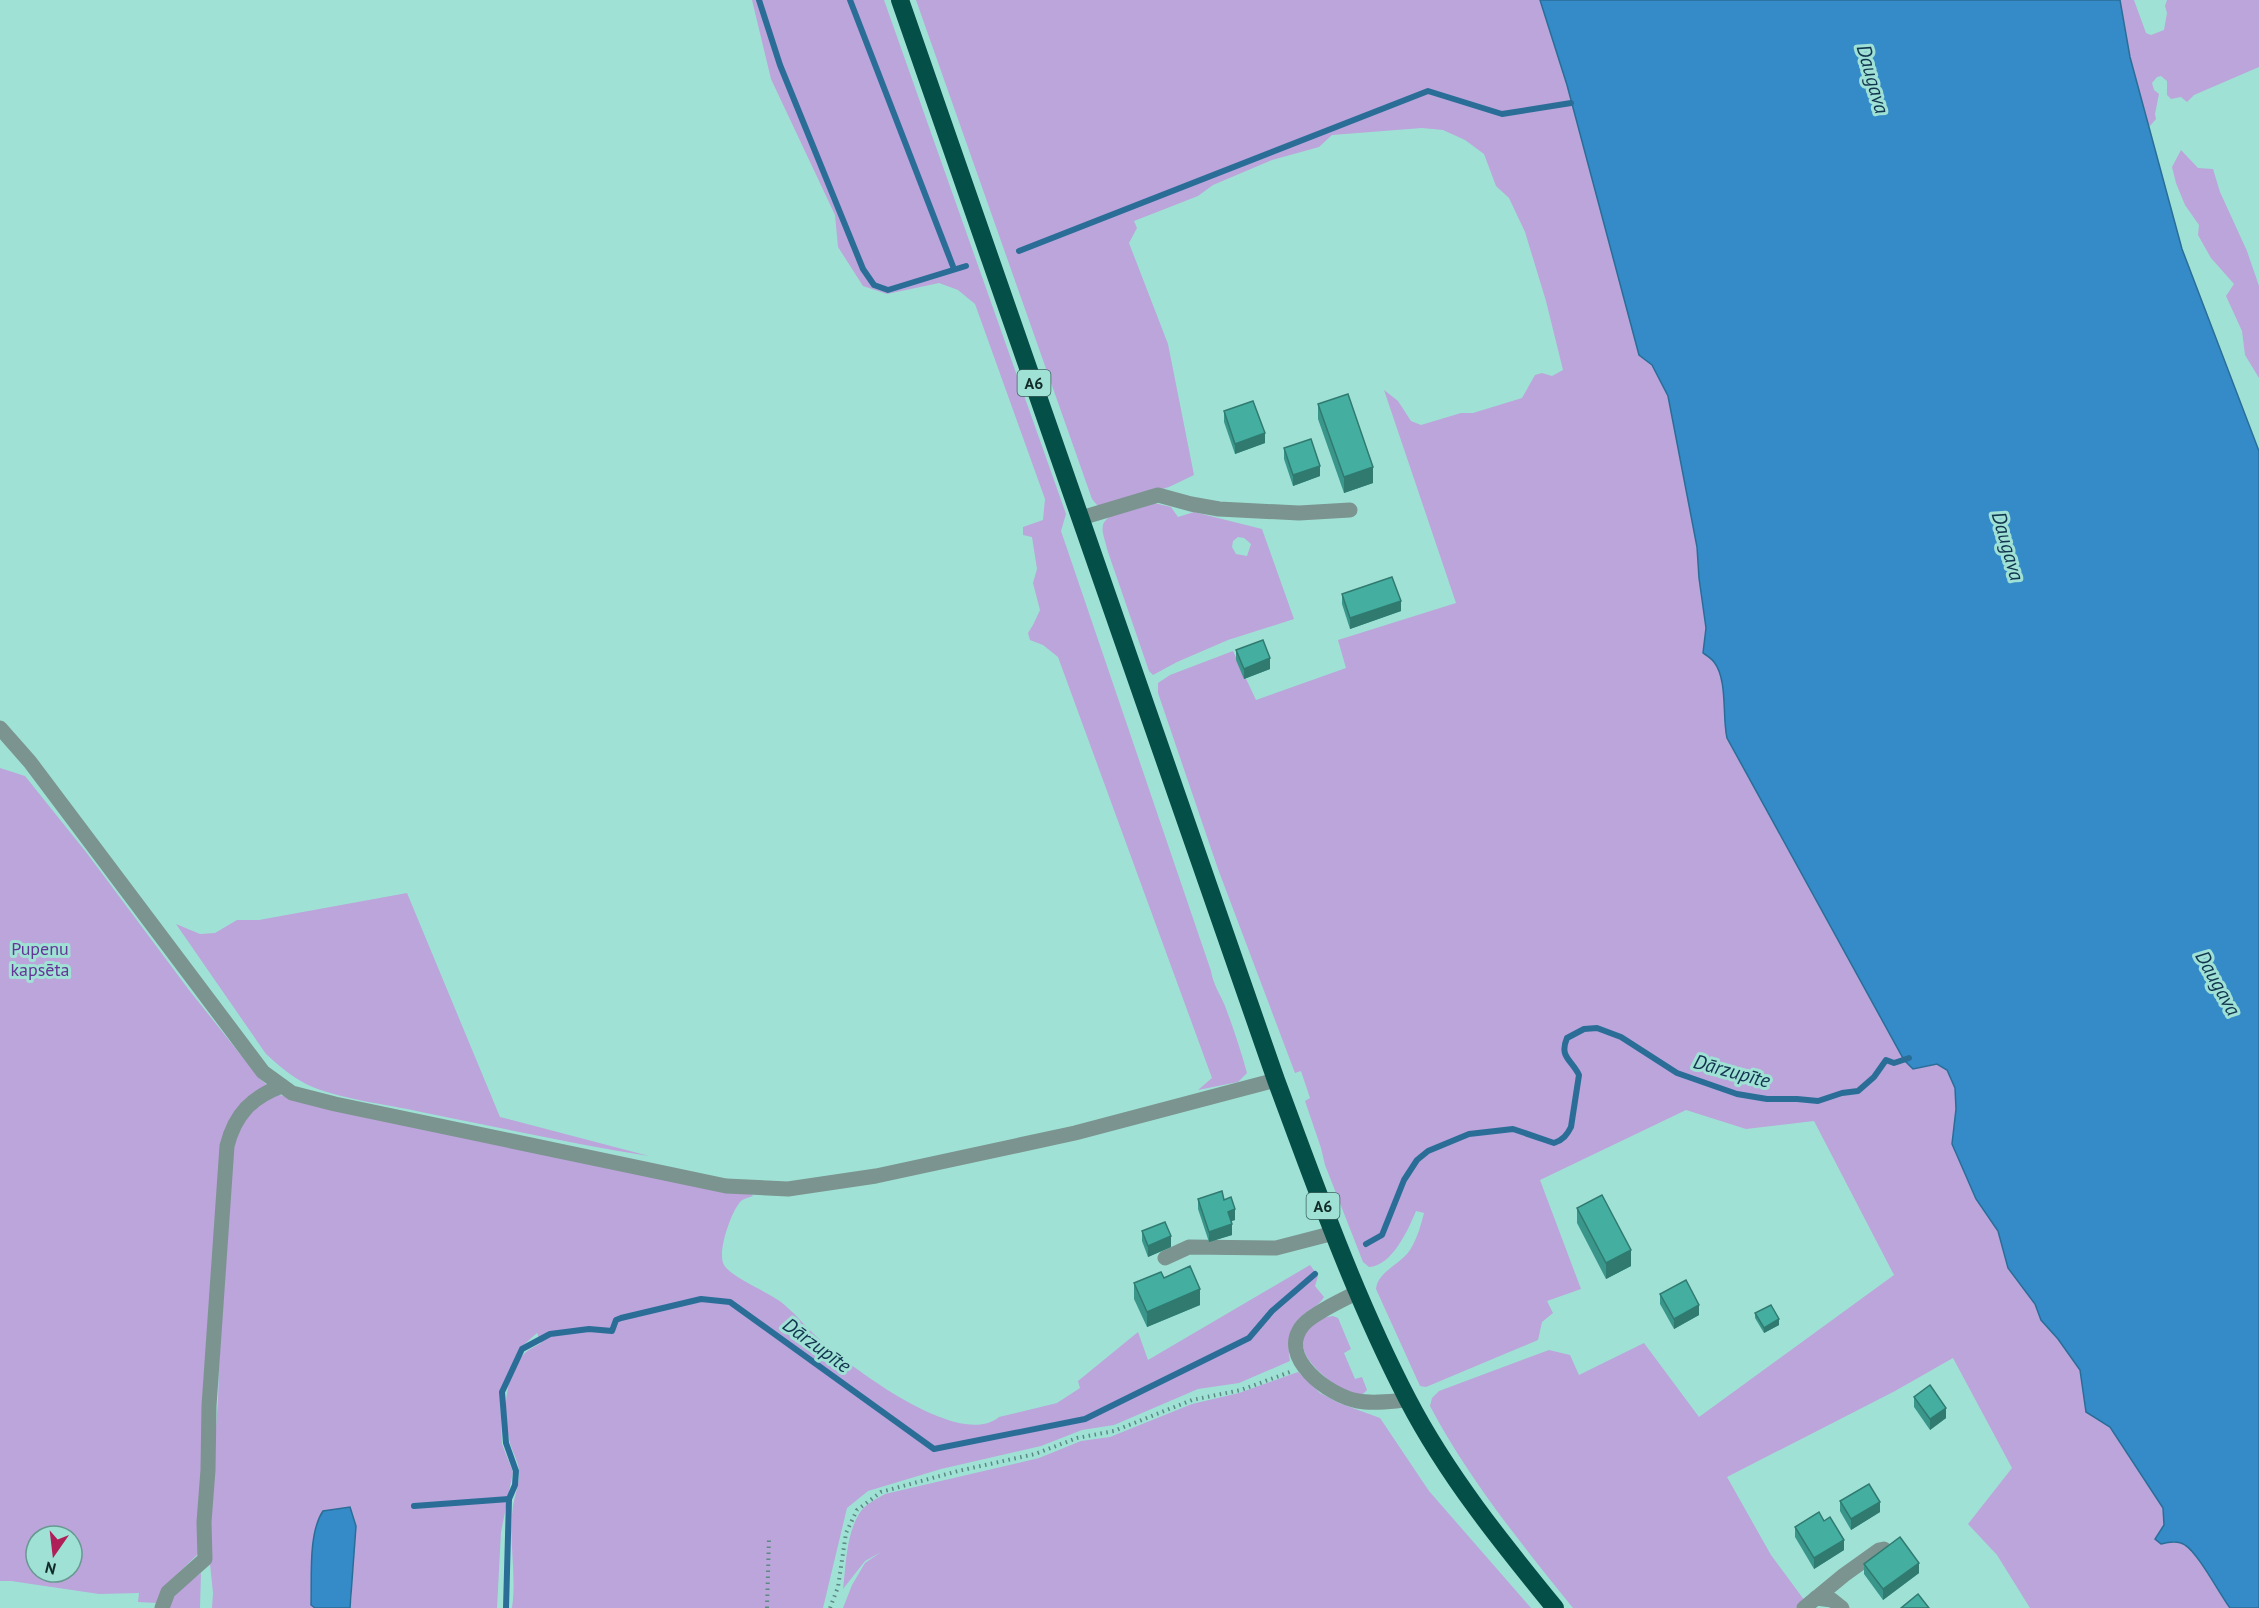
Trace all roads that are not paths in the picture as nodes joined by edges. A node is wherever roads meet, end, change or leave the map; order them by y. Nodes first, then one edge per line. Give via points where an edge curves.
1 (900, 0) edge
2 (1350, 510) dead end
3 (1081, 518) junction
4 (0, 728) edge
5 (1276, 1080) junction
6 (282, 1086) junction
7 (1334, 1233) junction
8 (1165, 1258) dead end
9 (1358, 1292) junction
10 (1408, 1400) junction
11 (1889, 1553) edge
12 (1810, 1603) edge
13 (162, 1608) edge
14 (1555, 1608) edge
15 (1842, 1608) edge

1 - 3 highway, A6
2 - 3 street via 1299,513 1219,508 1158,495
3 - 5 highway, A6
4 - 6 street via 30,762 263,1072
5 - 6 street via 1075,1133 876,1176 788,1189 726,1186 637,1169 334,1104
5 - 7 highway, A6
6 - 13 street via 247,1105 229,1138 209,1406 205,1559 168,1592
7 - 8 street via 1276,1248 1189,1247
7 - 9 highway, A6
9 - 10 highway, A6
9 - 10 street via 1305,1322 1296,1345 1298,1357 1324,1387 1347,1399 1369,1403
10 - 14 highway, A6 via 1473,1501
11 - 12 street via 1879,1550
12 - 15 street via 1832,1600

